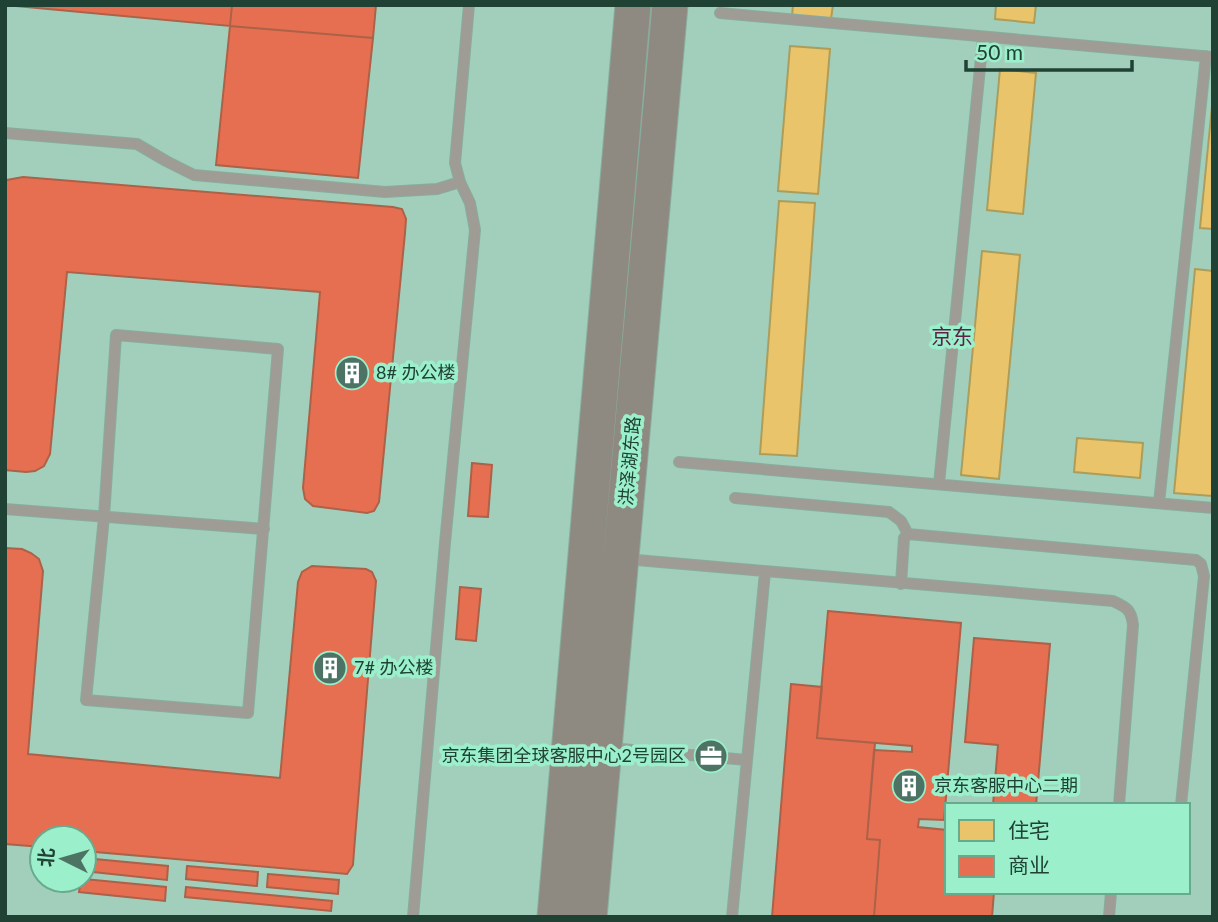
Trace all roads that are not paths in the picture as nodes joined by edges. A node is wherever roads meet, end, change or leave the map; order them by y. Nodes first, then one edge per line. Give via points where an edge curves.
1 (469, 5) edge
2 (633, 5) edge
3 (670, 5) edge
4 (720, 13) dead end
5 (983, 37) junction
6 (1209, 57) edge
7 (5, 133) edge
8 (460, 181) junction
9 (679, 462) dead end
10 (939, 484) junction
11 (735, 498) dead end
12 (1159, 503) junction
13 (1213, 508) edge
14 (5, 509) edge
15 (104, 517) junction
16 (264, 529) junction
17 (908, 534) junction
18 (622, 559) junction
19 (765, 572) junction
20 (901, 584) junction
21 (604, 747) junction
22 (747, 760) junction
23 (1119, 803) edge
24 (1181, 803) edge
25 (1111, 894) edge
26 (413, 917) edge
27 (555, 917) edge
28 (589, 917) edge
29 (732, 917) edge
30 (1109, 917) edge

1 - 8 lane via 455,163
2 - 27 main road, 洪泽湖东路
3 - 18 main road, 洪泽湖东路
4 - 5 lane
5 - 6 lane
5 - 10 lane
6 - 12 lane
7 - 8 lane via 137,144 194,175 385,192 437,189
8 - 26 lane via 475,230
9 - 10 lane
10 - 12 lane
11 - 17 lane via 889,512
12 - 13 lane
14 - 15 lane
15 - 16 lane
15 - 16 lane via 116,335 278,349
15 - 16 lane via 86,700 221,711 248,713
17 - 20 lane
17 - 24 lane via 1201,564 1204,576
18 - 19 lane
18 - 21 main road, 洪泽湖东路
19 - 20 lane
19 - 22 lane
20 - 23 lane via 1113,601 1126,608 1133,625
21 - 22 lane
21 - 28 main road, 洪泽湖东路
22 - 29 lane
25 - 30 lane

